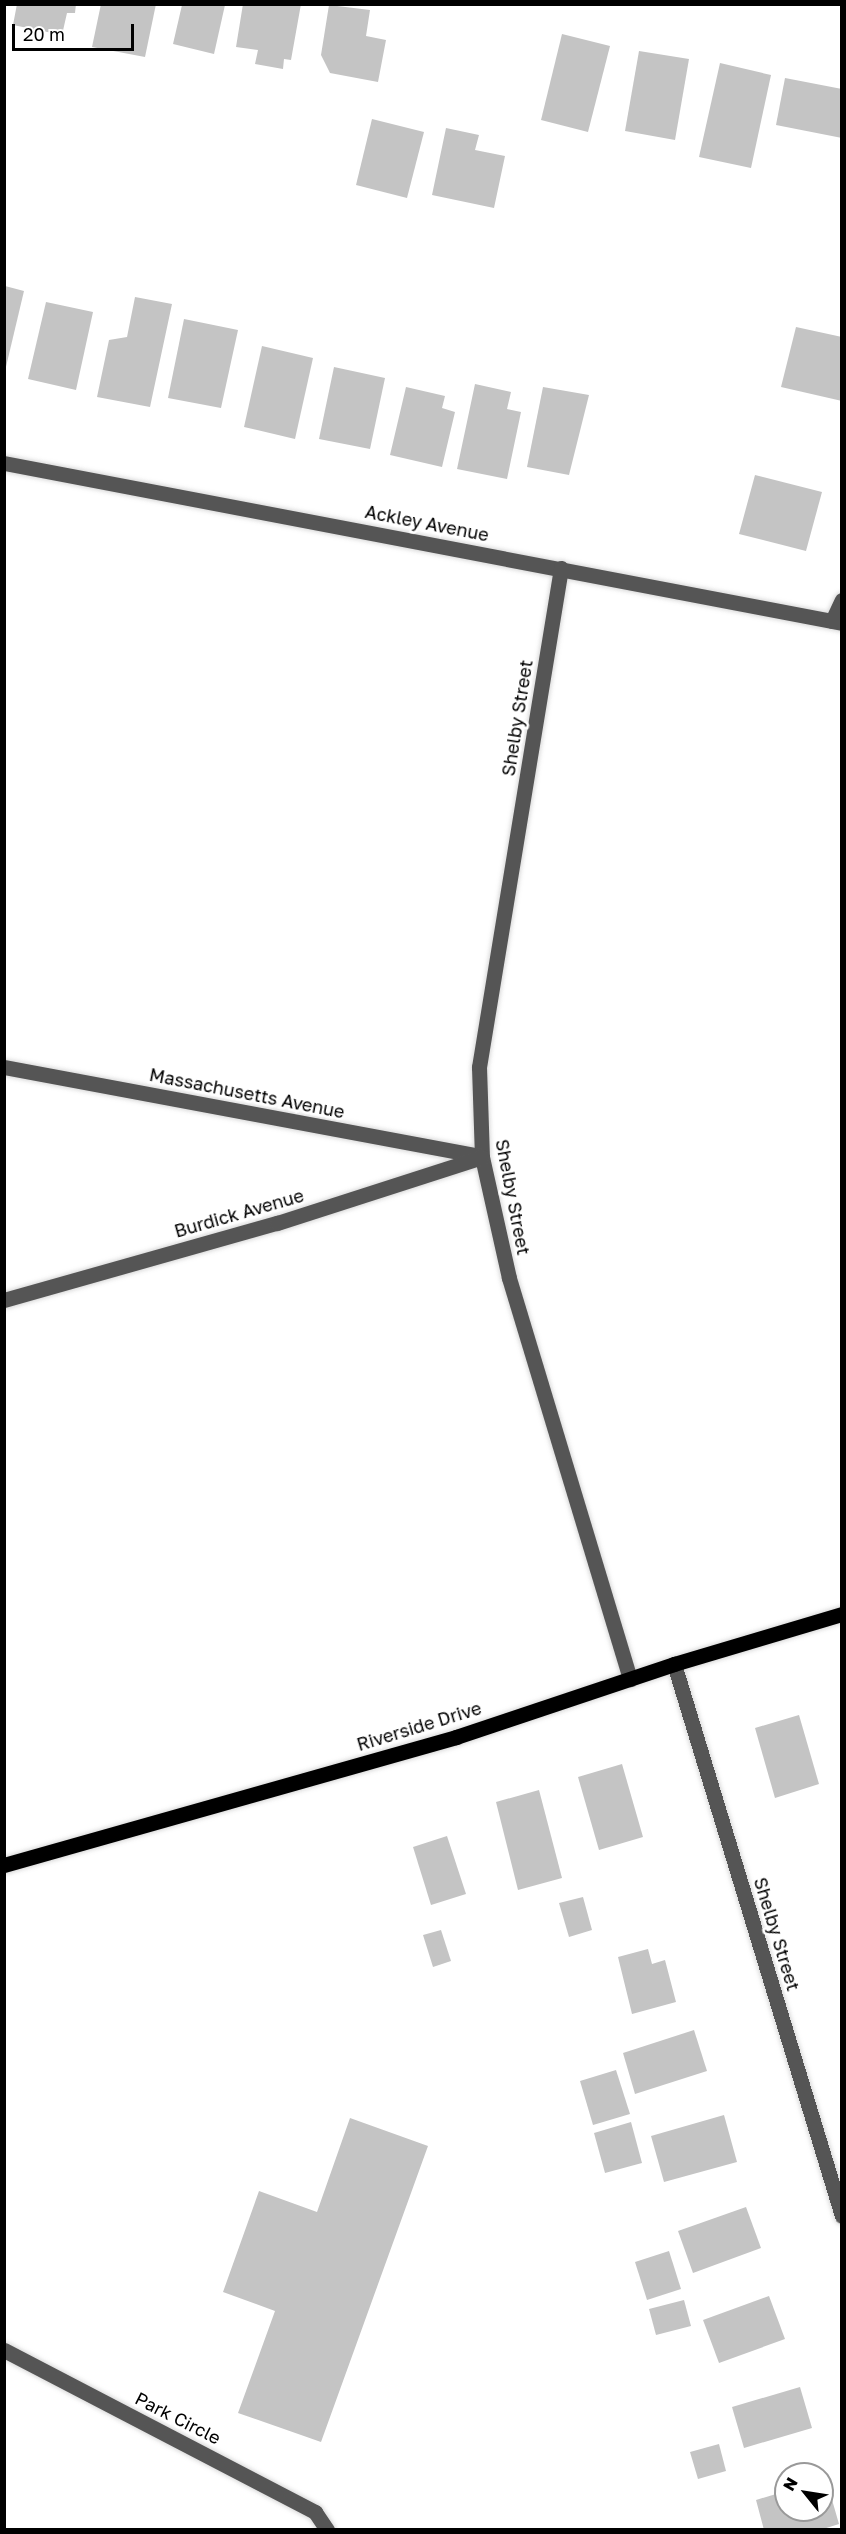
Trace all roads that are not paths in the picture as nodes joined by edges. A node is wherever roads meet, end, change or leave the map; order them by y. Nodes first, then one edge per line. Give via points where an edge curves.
1 (4, 463) edge
2 (561, 568) junction
3 (842, 600) edge
4 (837, 622) edge
5 (4, 1067) edge
6 (482, 1157) junction
7 (4, 1300) edge
8 (842, 1614) edge
9 (674, 1664) junction
10 (630, 1679) junction
11 (4, 1865) edge
12 (842, 2216) edge
13 (4, 2350) edge
14 (327, 2529) edge

1 - 2 street, Ackley Avenue
2 - 4 street, Ackley Avenue
2 - 6 street, Shelby Street via 479,1067
3 - 4 street
5 - 6 street, Massachusetts Avenue
6 - 7 street, Burdick Avenue via 277,1223
6 - 10 street, Shelby Street via 509,1278
8 - 9 main road, Riverside Drive
9 - 10 main road, Riverside Drive
9 - 12 street, Shelby Street
10 - 11 main road, Riverside Drive via 456,1737
13 - 14 street, Park Circle via 315,2512

